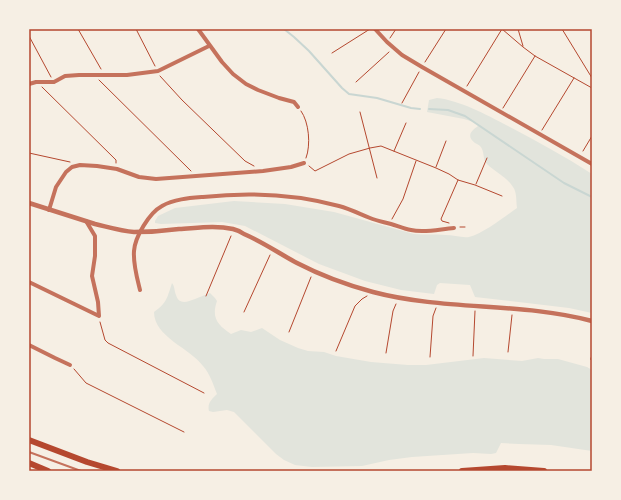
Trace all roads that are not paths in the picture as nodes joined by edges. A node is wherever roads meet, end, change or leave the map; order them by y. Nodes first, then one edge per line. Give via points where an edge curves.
1 (198, 29) edge
2 (376, 29) edge
3 (209, 46) junction
4 (29, 84) edge
5 (298, 107) road end
6 (304, 163) road end
7 (592, 164) edge
8 (29, 203) edge
9 (49, 210) junction
10 (86, 221) junction
11 (454, 228) road end
12 (141, 231) junction
13 (29, 282) edge
14 (140, 290) dead end
15 (592, 321) edge
16 (29, 344) edge
17 (70, 365) road end
18 (29, 440) edge
19 (29, 452) edge
20 (29, 463) edge
21 (48, 471) edge
22 (81, 471) edge
23 (117, 471) edge
24 (462, 471) edge
25 (544, 471) edge

1 - 3 street
2 - 7 street via 402,55
3 - 4 street via 158,71 127,75 65,76 54,82
3 - 5 street via 233,74 246,84 294,102
6 - 9 street via 263,171 156,179 139,177 117,169 80,165 66,172 56,187
8 - 9 street
9 - 10 street
10 - 12 street via 132,232
10 - 13 street via 94,236 92,276 99,316
11 - 12 street via 423,232 372,219 340,206 280,196 246,194 191,198 162,206 154,212
12 - 14 street via 134,251
12 - 15 street via 207,227 234,229 315,271 374,293 437,304 513,309
16 - 17 street
18 - 23 main road
19 - 22 lane
20 - 21 main road
24 - 25 main road via 504,468

